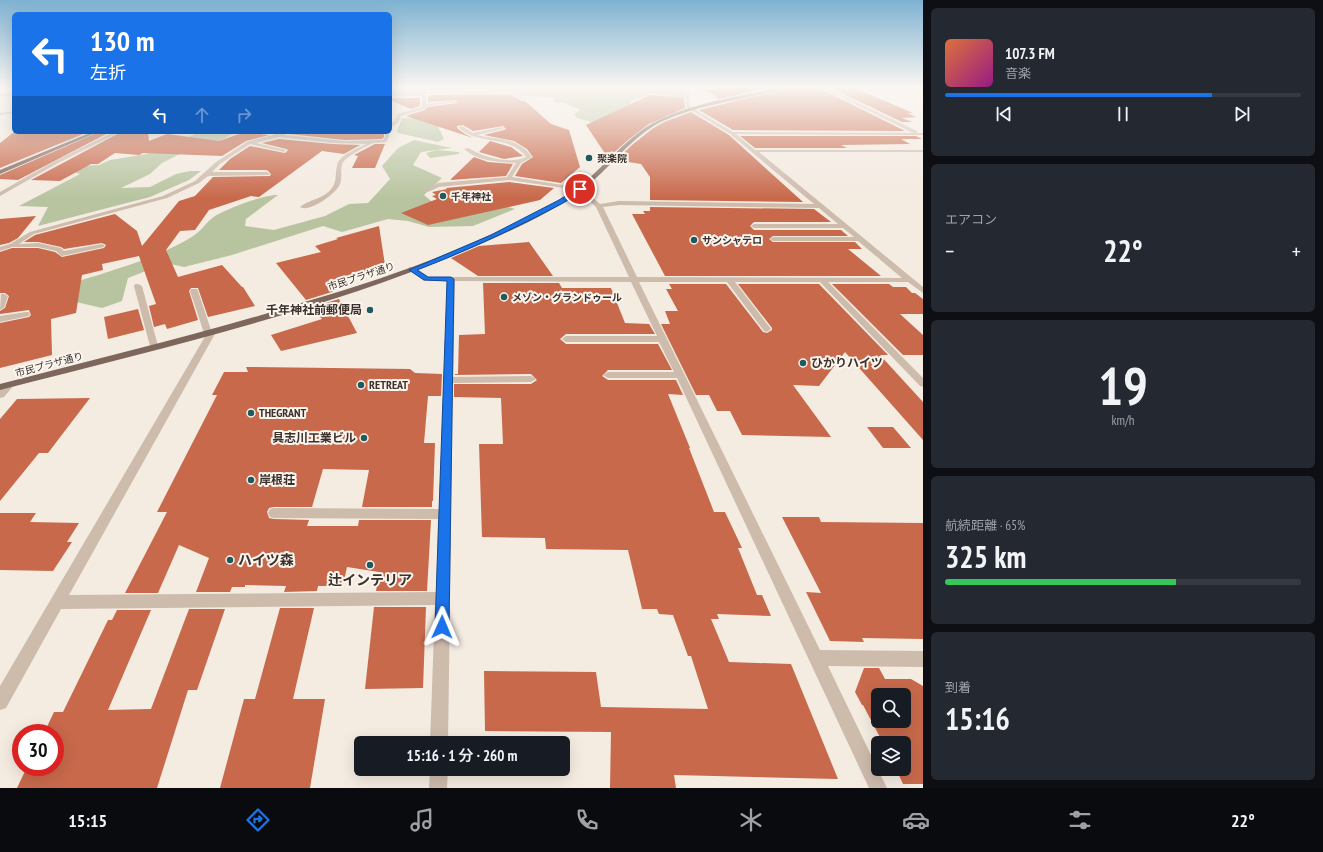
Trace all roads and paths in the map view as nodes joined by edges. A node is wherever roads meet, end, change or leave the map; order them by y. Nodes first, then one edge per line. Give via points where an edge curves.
1 (655, 124) edge
2 (717, 124) edge
3 (899, 124) edge
4 (460, 127) dead end
5 (502, 128) dead end
6 (732, 133) junction
7 (91, 134) edge
8 (113, 134) edge
9 (284, 134) edge
10 (387, 134) edge
11 (921, 134) edge
12 (471, 135) junction
13 (279, 136) junction
14 (372, 142) junction
15 (249, 143) junction
16 (466, 149) dead end
17 (284, 151) dead end
18 (753, 151) junction
19 (923, 151) edge
20 (519, 162) junction
21 (0, 172) edge
22 (207, 174) junction
23 (267, 174) dead end
24 (509, 178) junction
25 (580, 189) junction
26 (426, 191) dead end
27 (0, 194) edge
28 (598, 206) junction
29 (819, 206) junction
30 (303, 207) dead end
31 (764, 220) dead end
32 (754, 226) dead end
33 (770, 226) junction
34 (843, 226) junction
35 (772, 239) dead end
36 (859, 239) junction
37 (12, 245) junction
38 (102, 246) dead end
39 (0, 249) edge
40 (412, 270) junction
41 (632, 278) junction
42 (451, 279) junction
43 (729, 279) junction
44 (822, 279) junction
45 (909, 280) junction
46 (138, 286) dead end
47 (194, 290) dead end
48 (923, 291) edge
49 (4, 296) dead end
50 (0, 308) edge
51 (26, 314) dead end
52 (0, 319) edge
53 (767, 329) dead end
54 (210, 332) junction
55 (566, 338) dead end
56 (662, 339) junction
57 (154, 346) junction
58 (608, 375) dead end
59 (679, 376) junction
60 (531, 379) dead end
61 (448, 380) junction
62 (923, 384) edge
63 (5, 386) edge
64 (0, 395) edge
65 (274, 513) dead end
66 (445, 514) junction
67 (443, 598) junction
68 (58, 602) junction
69 (815, 658) junction
70 (923, 659) edge
71 (0, 702) edge
72 (439, 736) edge
73 (439, 776) edge
74 (438, 788) edge
75 (878, 788) edge

1 - 25 main road, 市民プラザ通り via 640,132
2 - 6 street
3 - 11 street
4 - 12 street
5 - 12 street
6 - 11 street
6 - 18 street
7 - 21 main road
8 - 27 street via 79,149
9 - 13 street
10 - 14 street via 384,141
12 - 20 street via 521,146 529,156
13 - 14 street via 316,141
13 - 15 street
14 - 30 street via 342,160 339,164 339,180 324,199
15 - 17 street
15 - 22 street via 218,163
16 - 20 street via 486,158
18 - 19 street
18 - 29 street
20 - 24 street
22 - 23 street
22 - 37 street via 184,189 165,197 32,233
24 - 25 street
24 - 26 street via 438,185
25 - 28 street
25 - 40 main road, 市民プラザ通り via 561,202 494,236
28 - 29 street via 619,203
28 - 41 street
29 - 34 street
31 - 33 street
32 - 33 street
33 - 34 street
34 - 36 street
35 - 36 street
36 - 45 street
37 - 38 street via 38,244 59,249 62,254
37 - 39 street
40 - 42 street via 427,279
40 - 54 main road, 市民プラザ通り via 322,300
41 - 42 street
41 - 43 street
41 - 56 street
42 - 61 street
43 - 44 street
43 - 53 street
44 - 45 street
44 - 62 street
45 - 48 street
46 - 57 street
47 - 54 street
49 - 50 street
51 - 52 street
54 - 57 main road, 市民プラザ通り
54 - 68 street
55 - 56 street
56 - 59 street
57 - 63 main road, 市民プラザ通り
58 - 59 street
59 - 69 street
60 - 61 street
61 - 66 street
63 - 64 street
65 - 66 street
66 - 67 street
67 - 68 street
67 - 72 street
68 - 71 street
69 - 70 street
69 - 75 street
73 - 74 street

